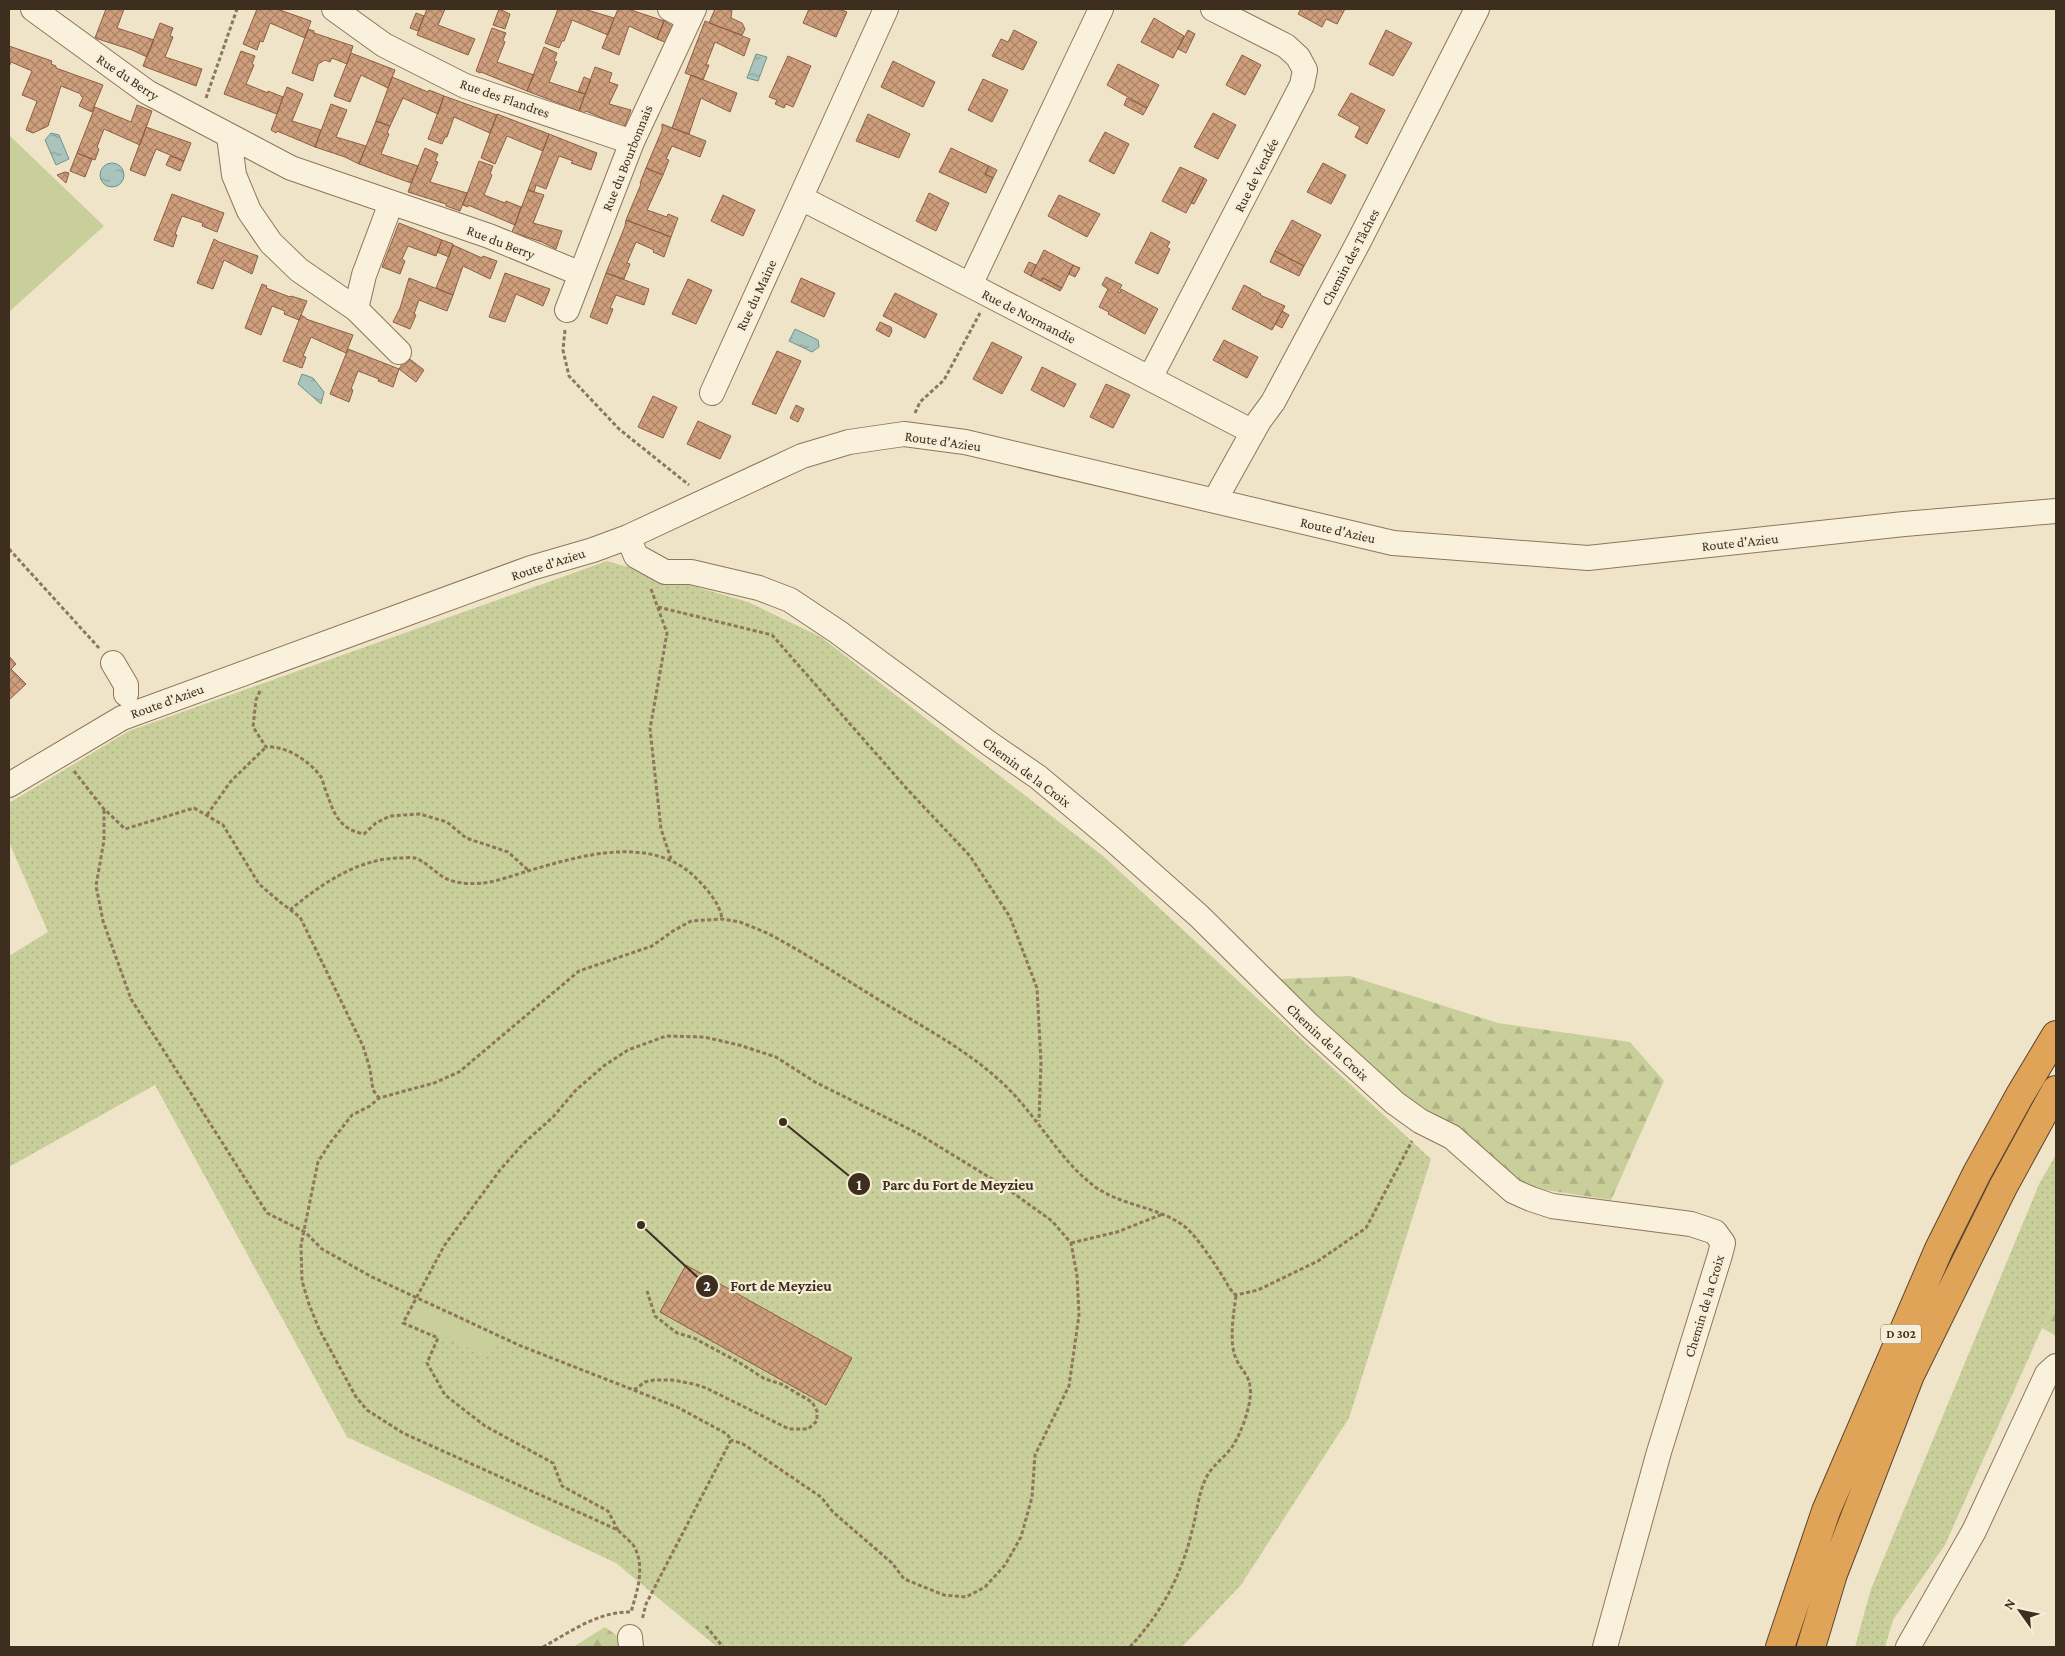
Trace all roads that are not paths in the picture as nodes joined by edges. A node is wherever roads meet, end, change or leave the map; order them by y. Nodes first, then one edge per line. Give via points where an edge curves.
1 (32, 9) edge
2 (334, 9) edge
3 (886, 9) edge
4 (1101, 9) edge
5 (1213, 9) edge
6 (1477, 9) edge
7 (684, 12) edge
8 (229, 136) junction
9 (632, 142) junction
10 (801, 198) junction
11 (392, 203) junction
12 (581, 274) junction
13 (980, 290) junction
14 (356, 310) junction
15 (567, 310) road end
16 (399, 352) dead end
17 (1150, 378) junction
18 (712, 392) dead end
19 (1253, 432) junction
20 (2056, 498) edge
21 (1217, 501) junction
22 (2056, 511) edge
23 (1904, 524) junction
24 (628, 537) junction
25 (113, 663) road end
26 (126, 694) dead end
27 (9, 785) edge
28 (2056, 1035) edge
29 (2056, 1090) edge
30 (2056, 1366) edge
31 (1604, 1647) edge
32 (1780, 1647) edge
33 (1811, 1647) edge
34 (1908, 1647) edge

1 - 8 street, Rue du Berry via 147,92
2 - 9 street, Rue des Flandres via 384,45 465,86
3 - 10 street, Rue du Maine
4 - 13 street, Rue de Normandie
5 - 17 street, Rue de Vendée via 1286,46 1298,57 1305,70 1302,85
6 - 19 street, Chemin des Tâches via 1353,251 1273,402
7 - 9 street, Rue du Bourbonnais
8 - 11 street, Rue du Berry via 290,168
8 - 14 street via 234,175 249,211 270,243 299,270
9 - 12 street, Rue du Bourbonnais
10 - 13 street
10 - 18 street, Rue du Maine
11 - 12 street, Rue du Berry via 489,236
11 - 14 street via 364,275
12 - 15 street, Rue du Bourbonnais
13 - 17 street, Rue de Normandie
14 - 16 street
17 - 19 street, Rue de Normandie
19 - 21 street, Chemin des Tâches
20 - 23 street, Route d'Azieu
21 - 23 street, Route d'Azieu via 1393,543 1588,558
21 - 24 street, Route d'Azieu via 965,442 904,434 849,442 802,456
22 - 23 street, Route d'Azieu
24 - 27 street, Route d'Azieu via 531,568 122,718
24 - 31 street, Chemin de la Croix via 636,556 665,572 691,572 759,588 790,600 1038,777 1199,916 1309,1025 1394,1103 1452,1137 1513,1191 1552,1206 1691,1224 1715,1232 1723,1244 1637,1525
25 - 26 street via 126,685
28 - 32 highway, D 302 via 2020,1095 1938,1249 1826,1511
29 - 33 highway, D 302 via 2003,1187 1910,1376 1833,1574
30 - 34 street via 2047,1374 1974,1531

